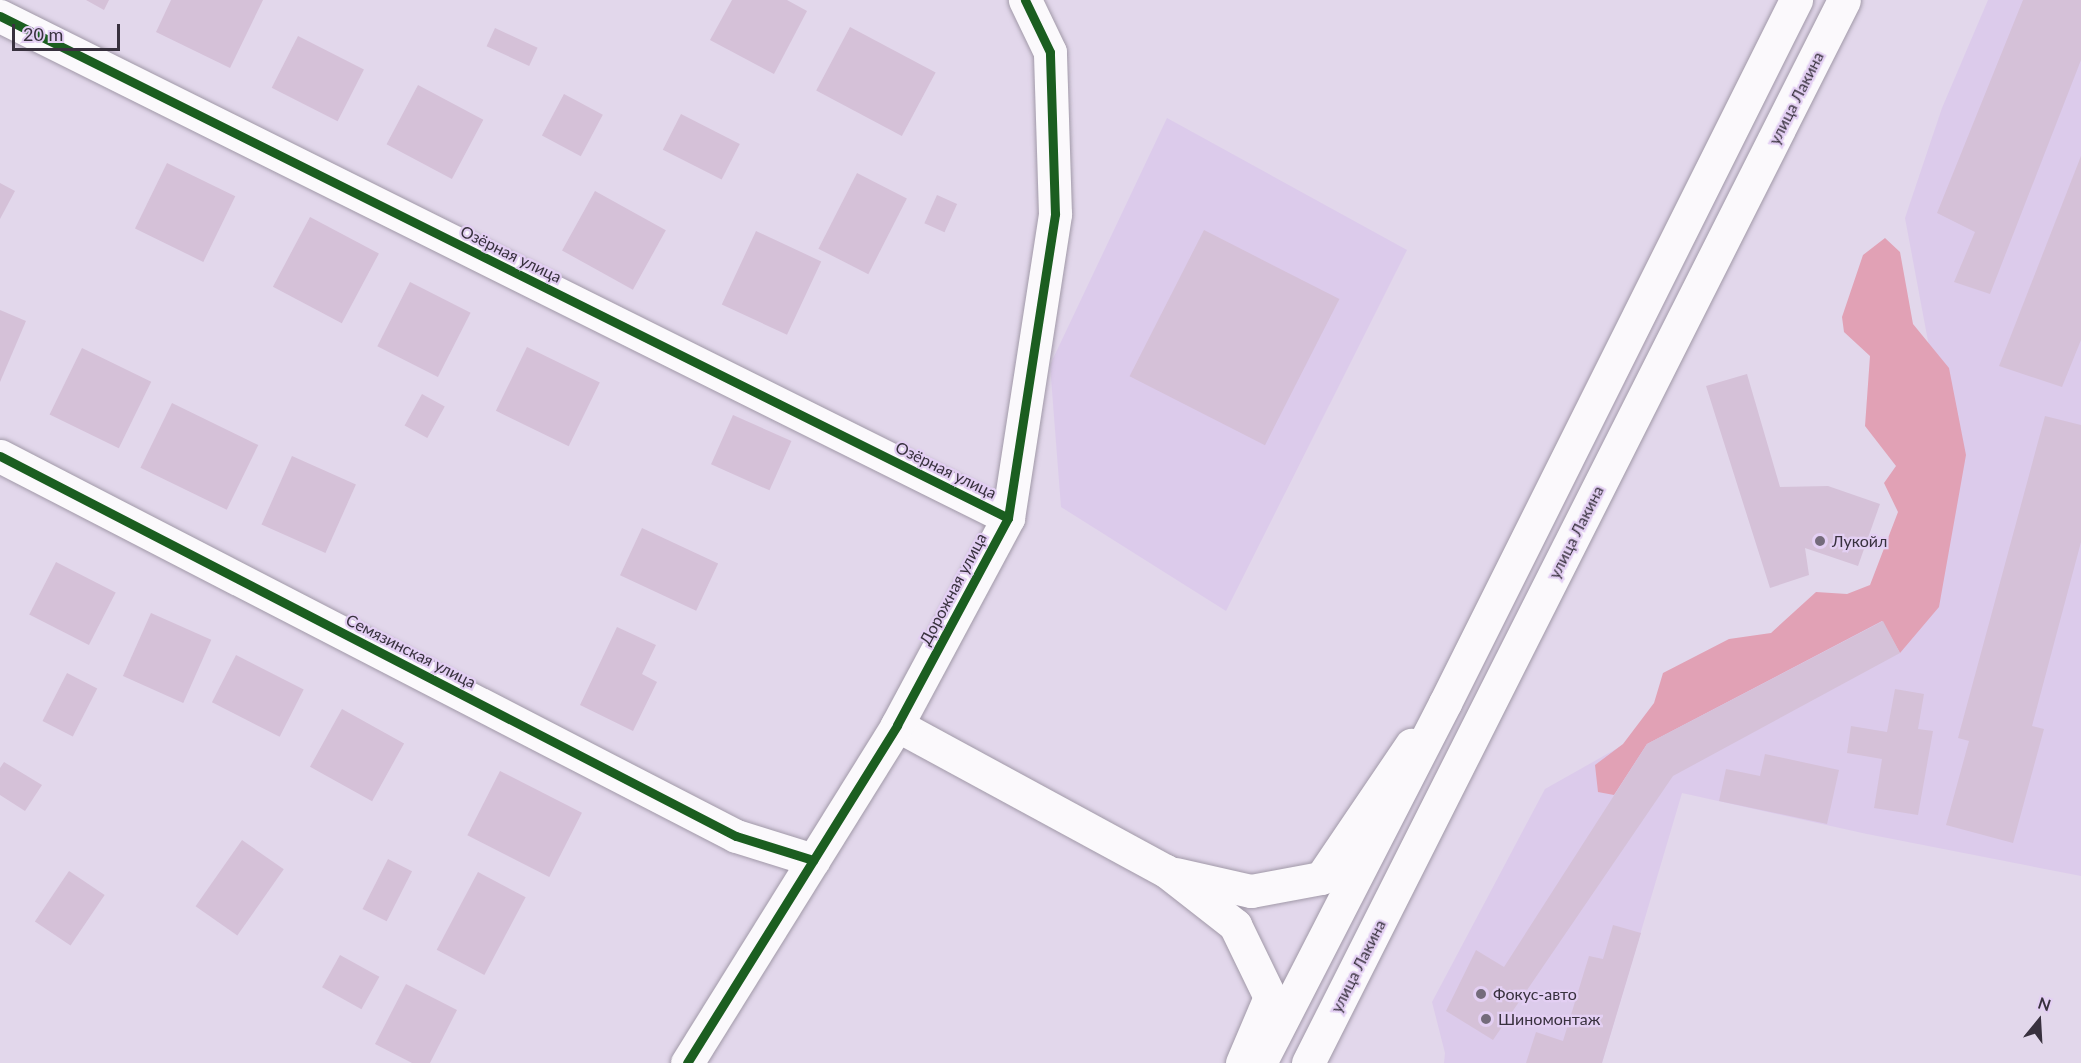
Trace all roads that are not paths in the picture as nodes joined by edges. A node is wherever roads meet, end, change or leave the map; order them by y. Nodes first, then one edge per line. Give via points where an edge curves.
1 (1024, 0) edge
2 (1796, 0) edge
3 (1844, 0) edge
4 (0, 16) edge
5 (0, 456) edge
6 (1008, 518) junction
7 (1445, 703) junction
8 (897, 725) junction
9 (813, 860) junction
10 (1166, 871) junction
11 (687, 1063) edge
12 (1242, 1063) edge
13 (1260, 1063) edge
14 (1308, 1063) edge

1 - 6 main road, Дорожная улица via 1050,51 1055,214
2 - 7 main road
3 - 14 main road, улица Лакина
4 - 6 main road, Озёрная улица
5 - 9 main road, Семязинская улица via 736,836
6 - 8 main road, Дорожная улица
7 - 10 main road via 1406,752 1321,878 1251,891
7 - 13 main road
8 - 9 main road, Дорожная улица
8 - 10 main road
9 - 11 main road, Дорожная улица
10 - 12 main road via 1235,925 1270,997

